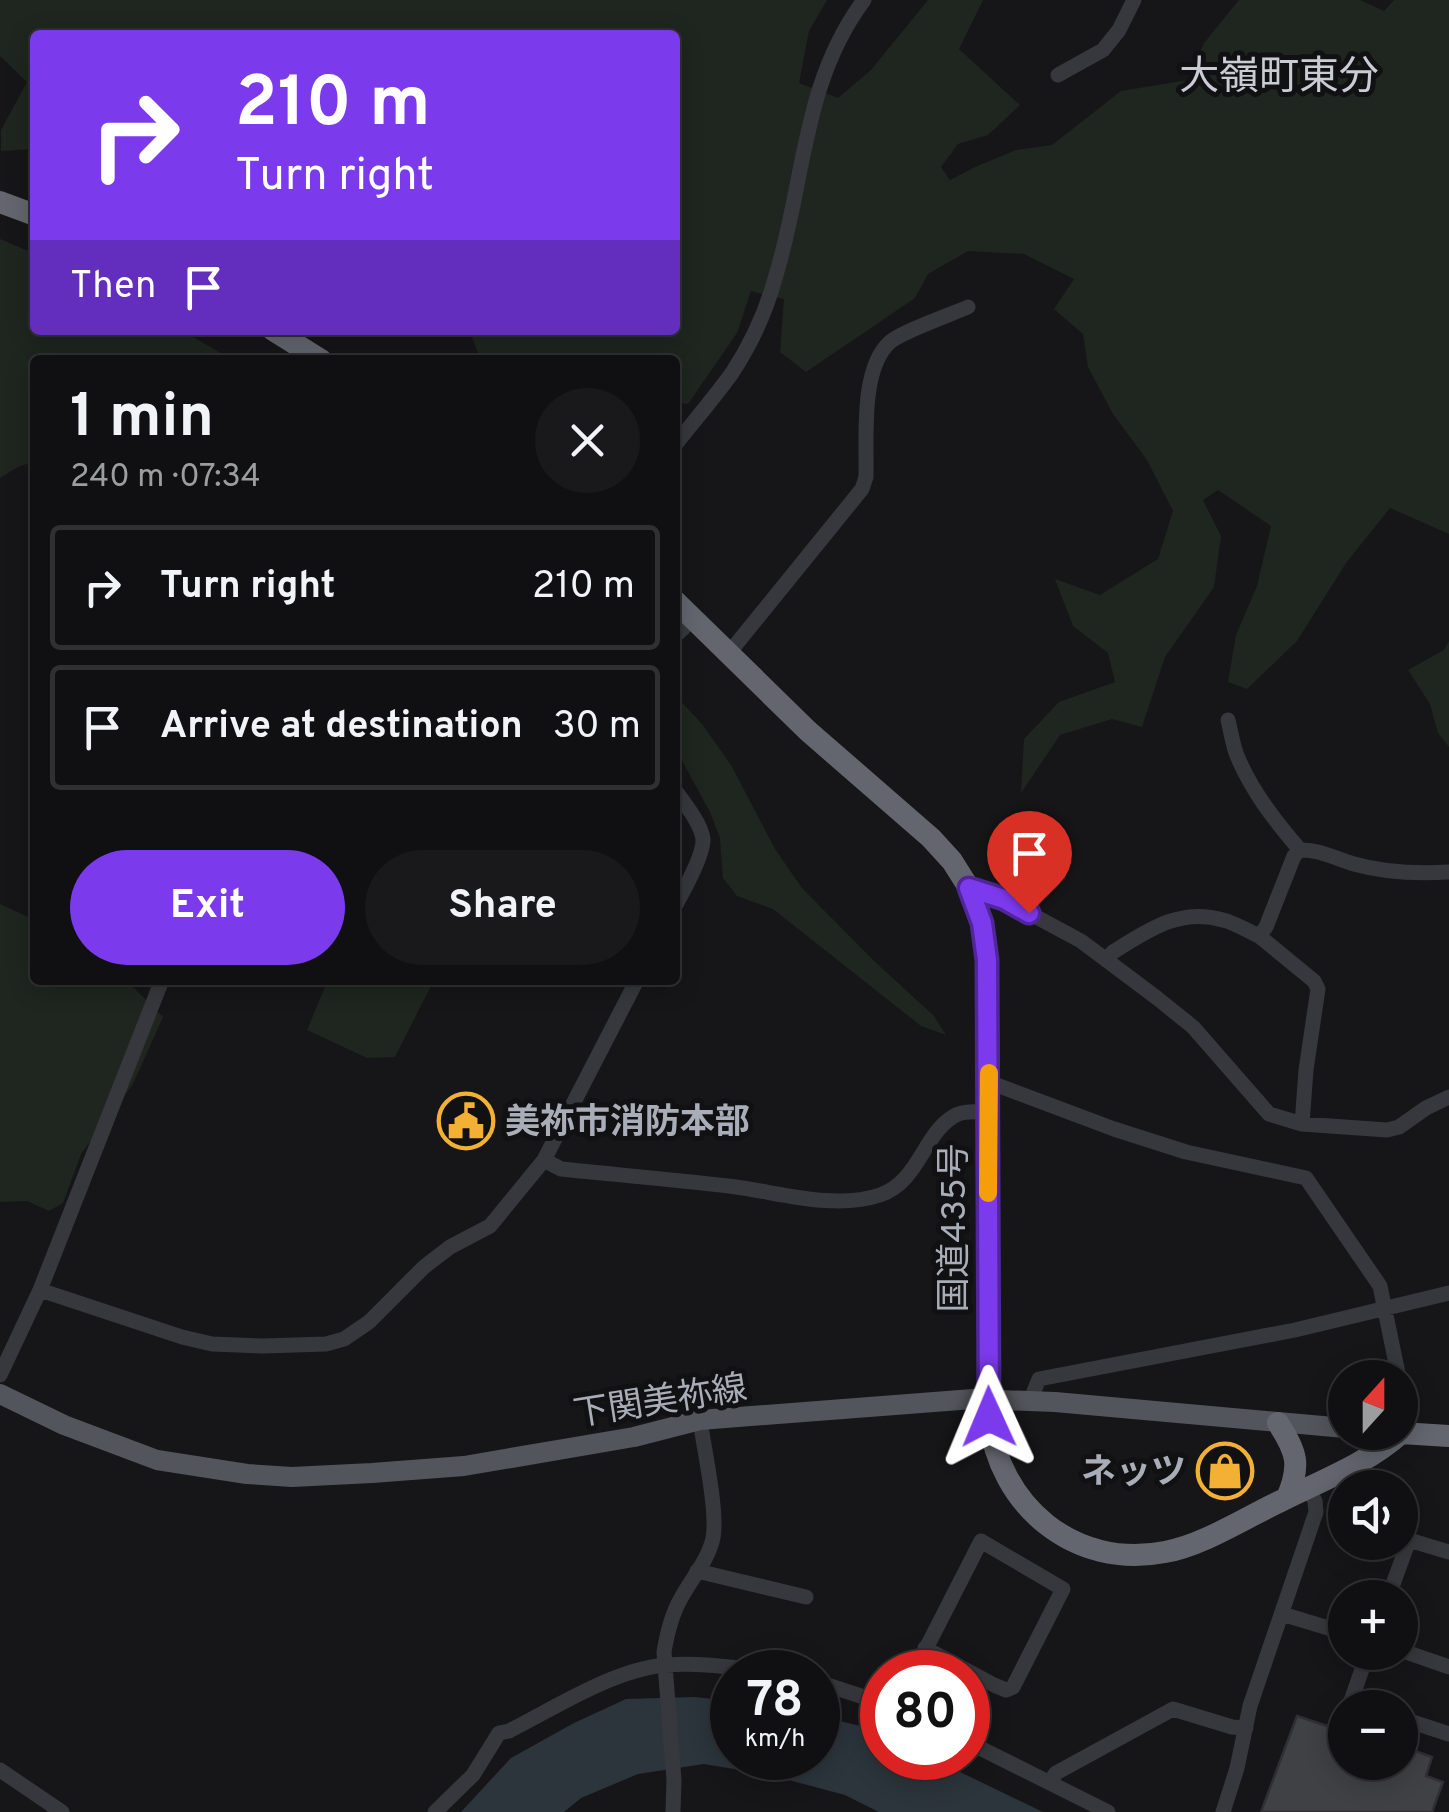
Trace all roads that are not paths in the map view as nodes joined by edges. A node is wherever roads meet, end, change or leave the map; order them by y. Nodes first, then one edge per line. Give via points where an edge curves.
1 (864, 0) edge
2 (1134, 0) edge
3 (1058, 75) dead end
4 (0, 202) edge
5 (30, 213) edge
6 (968, 307) dead end
7 (281, 335) edge
8 (313, 355) edge
9 (680, 439) edge
10 (680, 605) edge
11 (694, 618) junction
12 (680, 631) edge
13 (730, 653) junction
14 (1228, 720) dead end
15 (680, 798) edge
16 (1300, 850) junction
17 (1449, 872) edge
18 (969, 888) junction
19 (680, 895) edge
20 (1260, 936) junction
21 (1106, 960) junction
22 (160, 985) edge
23 (634, 985) edge
24 (989, 1082) junction
25 (1449, 1098) edge
26 (988, 1112) junction
27 (1302, 1124) junction
28 (544, 1160) junction
29 (40, 1290) junction
30 (1449, 1293) edge
31 (1386, 1308) junction
32 (1396, 1360) edge
33 (0, 1375) edge
34 (0, 1394) edge
35 (1030, 1402) junction
36 (700, 1420) junction
37 (1278, 1423) junction
38 (1328, 1427) edge
39 (1418, 1434) edge
40 (1449, 1436) edge
41 (1381, 1450) edge
42 (1297, 1493) junction
43 (1449, 1552) edge
44 (697, 1571) junction
45 (1395, 1580) edge
46 (806, 1597) dead end
47 (1282, 1614) junction
48 (1328, 1628) edge
49 (925, 1648) joint
50 (1418, 1656) edge
51 (710, 1665) edge
52 (1449, 1667) edge
53 (664, 1672) junction
54 (1418, 1724) edge
55 (1246, 1728) junction
56 (1449, 1734) edge
57 (990, 1753) edge
58 (0, 1770) edge
59 (1050, 1782) junction
60 (62, 1812) edge
61 (434, 1812) edge
62 (673, 1812) edge
63 (1108, 1812) edge
64 (1223, 1812) edge

1 - 9 street via 818,90 765,307 733,371
2 - 3 street via 1102,50
4 - 5 highway
6 - 13 street via 891,340 874,364 862,489
7 - 8 highway
10 - 11 highway, 国道435号
11 - 12 street
11 - 13 highway, 国道435号
13 - 18 highway, 国道435号 via 931,838
14 - 16 street via 1250,782
15 - 19 street via 703,840
16 - 17 street via 1389,872
16 - 20 street
18 - 21 street via 1004,899
18 - 24 highway, 国道435号 via 987,960
20 - 21 street via 1223,920 1166,920
20 - 27 street via 1318,989
21 - 27 street via 1194,1027 1269,1114
22 - 29 street
23 - 28 street
24 - 26 highway, 国道435号
24 - 31 street via 1186,1152 1306,1178 1380,1286
25 - 27 street via 1387,1130
26 - 28 street via 952,1116 900,1183 855,1200 562,1169
26 - 42 highway, 国道435号, bridge via 989,1417 1000,1466 1023,1502 1082,1546 1130,1555 1190,1544
28 - 29 street via 490,1226 450,1247 369,1322 326,1344 212,1344
29 - 33 street
30 - 31 street
31 - 32 street
31 - 35 street via 1038,1379
34 - 36 main road, 下関美祢線 via 157,1460 277,1476 464,1466
35 - 36 main road, 下関美祢線 via 933,1401
35 - 37 main road, 下関美祢線
36 - 44 street via 714,1525
37 - 38 main road, 下関美祢線
37 - 42 highway via 1292,1445
39 - 40 highway
41 - 42 highway, 国道435号
42 - 47 street via 1315,1501 1316,1512
43 - 45 street via 1409,1540
44 - 46 street
44 - 53 street via 667,1633
47 - 48 street
47 - 55 street
49 - 49 street via 981,1541 1063,1589 1006,1690
50 - 52 street
51 - 53 street
53 - 61 street via 588,1689 499,1733 474,1775
53 - 62 street
54 - 56 street
55 - 59 street via 1173,1709
55 - 64 street
57 - 59 street
58 - 60 street
59 - 63 street

